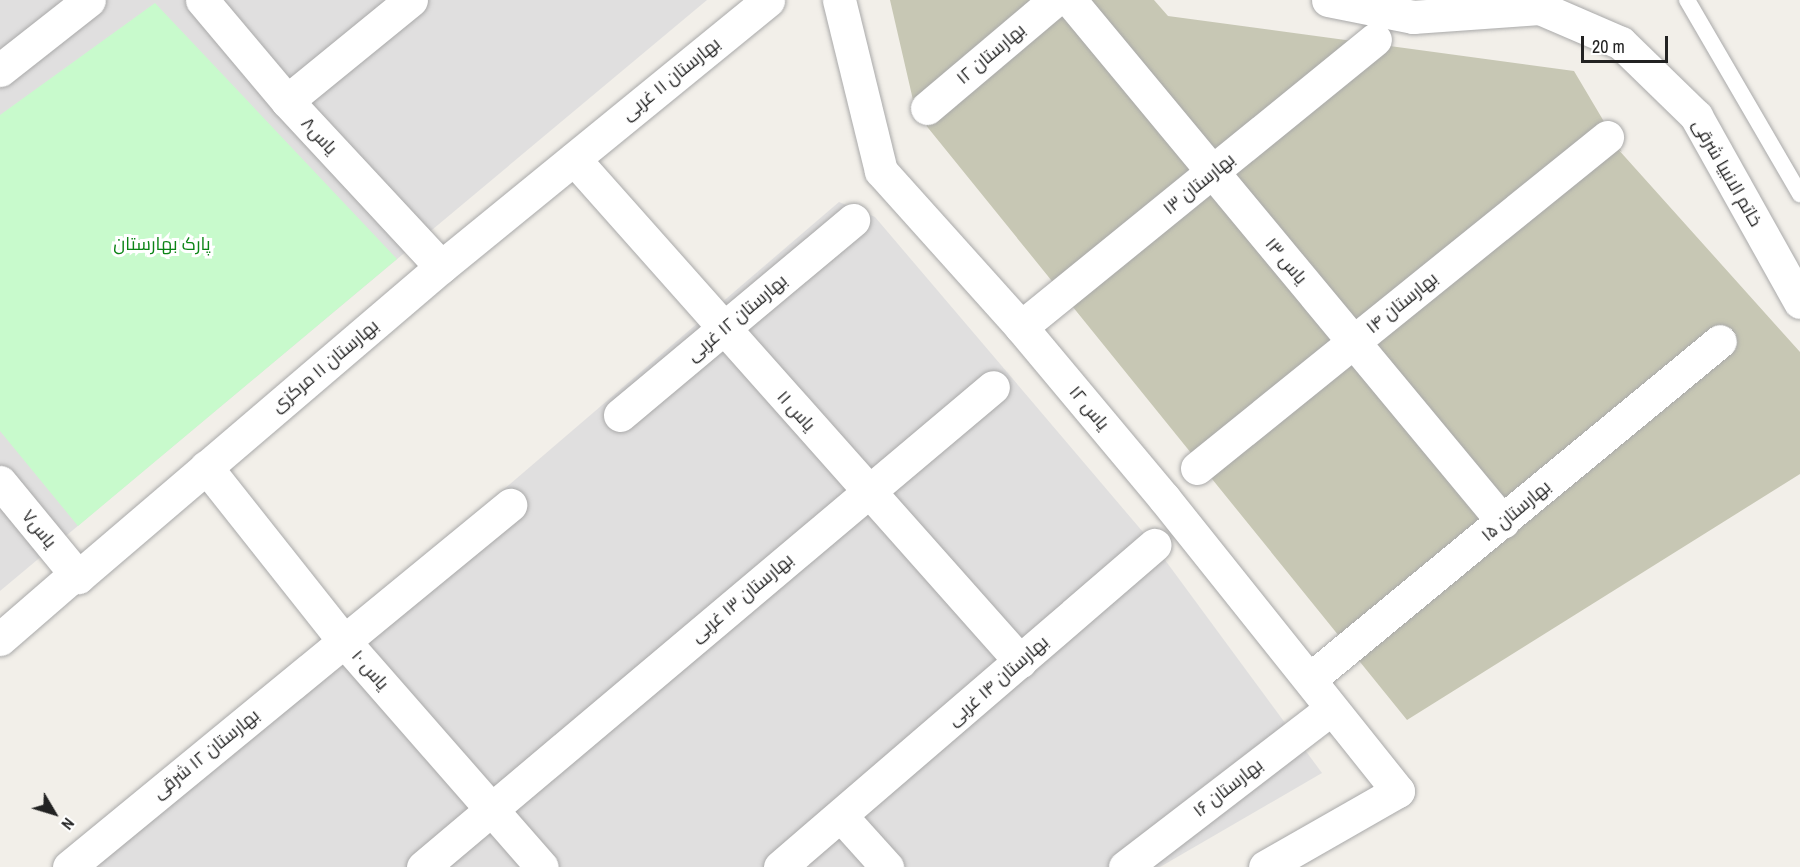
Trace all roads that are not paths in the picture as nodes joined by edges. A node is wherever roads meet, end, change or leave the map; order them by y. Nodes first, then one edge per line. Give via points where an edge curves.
1 (89, 0) edge
2 (202, 0) edge
3 (411, 0) edge
4 (768, 0) edge
5 (839, 0) edge
6 (1056, 0) edge
7 (1070, 0) edge
8 (1328, 0) edge
9 (1687, 0) edge
10 (1375, 39) dead end
11 (0, 70) edge
12 (287, 101) junction
13 (927, 108) dead end
14 (1607, 137) dead end
15 (574, 159) junction
16 (1211, 174) junction
17 (1800, 194) edge
18 (853, 220) dead end
19 (441, 267) junction
20 (1800, 302) edge
21 (1021, 327) junction
22 (724, 330) junction
23 (1720, 341) dead end
24 (1354, 342) junction
25 (993, 387) dead end
26 (620, 415) dead end
27 (206, 467) junction
28 (1197, 468) dead end
29 (0, 482) edge
30 (869, 492) junction
31 (510, 505) dead end
32 (1503, 522) junction
33 (1154, 545) dead end
34 (76, 575) junction
35 (0, 639) edge
36 (344, 641) junction
37 (1020, 661) junction
38 (1310, 679) junction
39 (1331, 709) junction
40 (492, 809) junction
41 (841, 816) junction
42 (69, 867) edge
43 (423, 867) edge
44 (542, 867) edge
45 (780, 867) edge
46 (887, 867) edge
47 (1125, 867) edge
48 (1265, 867) edge

1 - 11 street
2 - 12 street, یاس۸
3 - 12 street
4 - 15 street, بهارستان ۱۱ غربی
5 - 21 street, یاس ۱۲ via 881,171
6 - 13 street, بهارستان ۱۲
7 - 16 street, یاس ۱۳
8 - 20 street, خاتم الانبیا شرقی via 1413,17 1540,8 1621,44 1696,116
9 - 17 lane
10 - 16 street, بهارستان ۱۳
12 - 19 street, یاس۸
14 - 24 street, بهارستان ۱۴
15 - 19 street, بهارستان ۱۱ مرکزی
15 - 22 street, یاس ۱۱
16 - 21 street, بهارستان ۱۳
16 - 24 street, یاس ۱۳
18 - 22 street, بهارستان ۱۲ غربی
19 - 27 street, بهارستان ۱۱ مرکزی
21 - 38 street, یاس ۱۲
22 - 26 street, بهارستان ۱۲ غربی
22 - 30 street, یاس ۱۱
23 - 32 street, بهارستان ۱۵
24 - 28 street, بهارستان ۱۴
24 - 32 street, یاس ۱۳
25 - 30 street, بهارستان ۱۳ غربی
27 - 34 street, بهارستان ۱۱ مرکزی
27 - 36 street, یاس ۱۰
29 - 34 street, یاس۷
30 - 37 street, یاس ۱۱
30 - 40 street, بهارستان ۱۳ غربی
31 - 36 street
32 - 38 street, بهارستان ۱۵
33 - 37 street, بهارستان ۱۴ غربی
34 - 35 street, بهارستان ۱۱ مرکزی
36 - 40 street, یاس ۱۰
36 - 42 street, بهارستان ۱۲ شرقی
37 - 41 street, بهارستان ۱۴ غربی
38 - 39 street, یاس ۱۲
39 - 47 street, بهارستان ۱۶
39 - 48 street, یاس ۱۲ via 1398,791
40 - 43 street, بهارستان ۱۳ غربی
40 - 44 street, یاس ۱۰
41 - 45 street, بهارستان ۱۴ غربی
41 - 46 street

